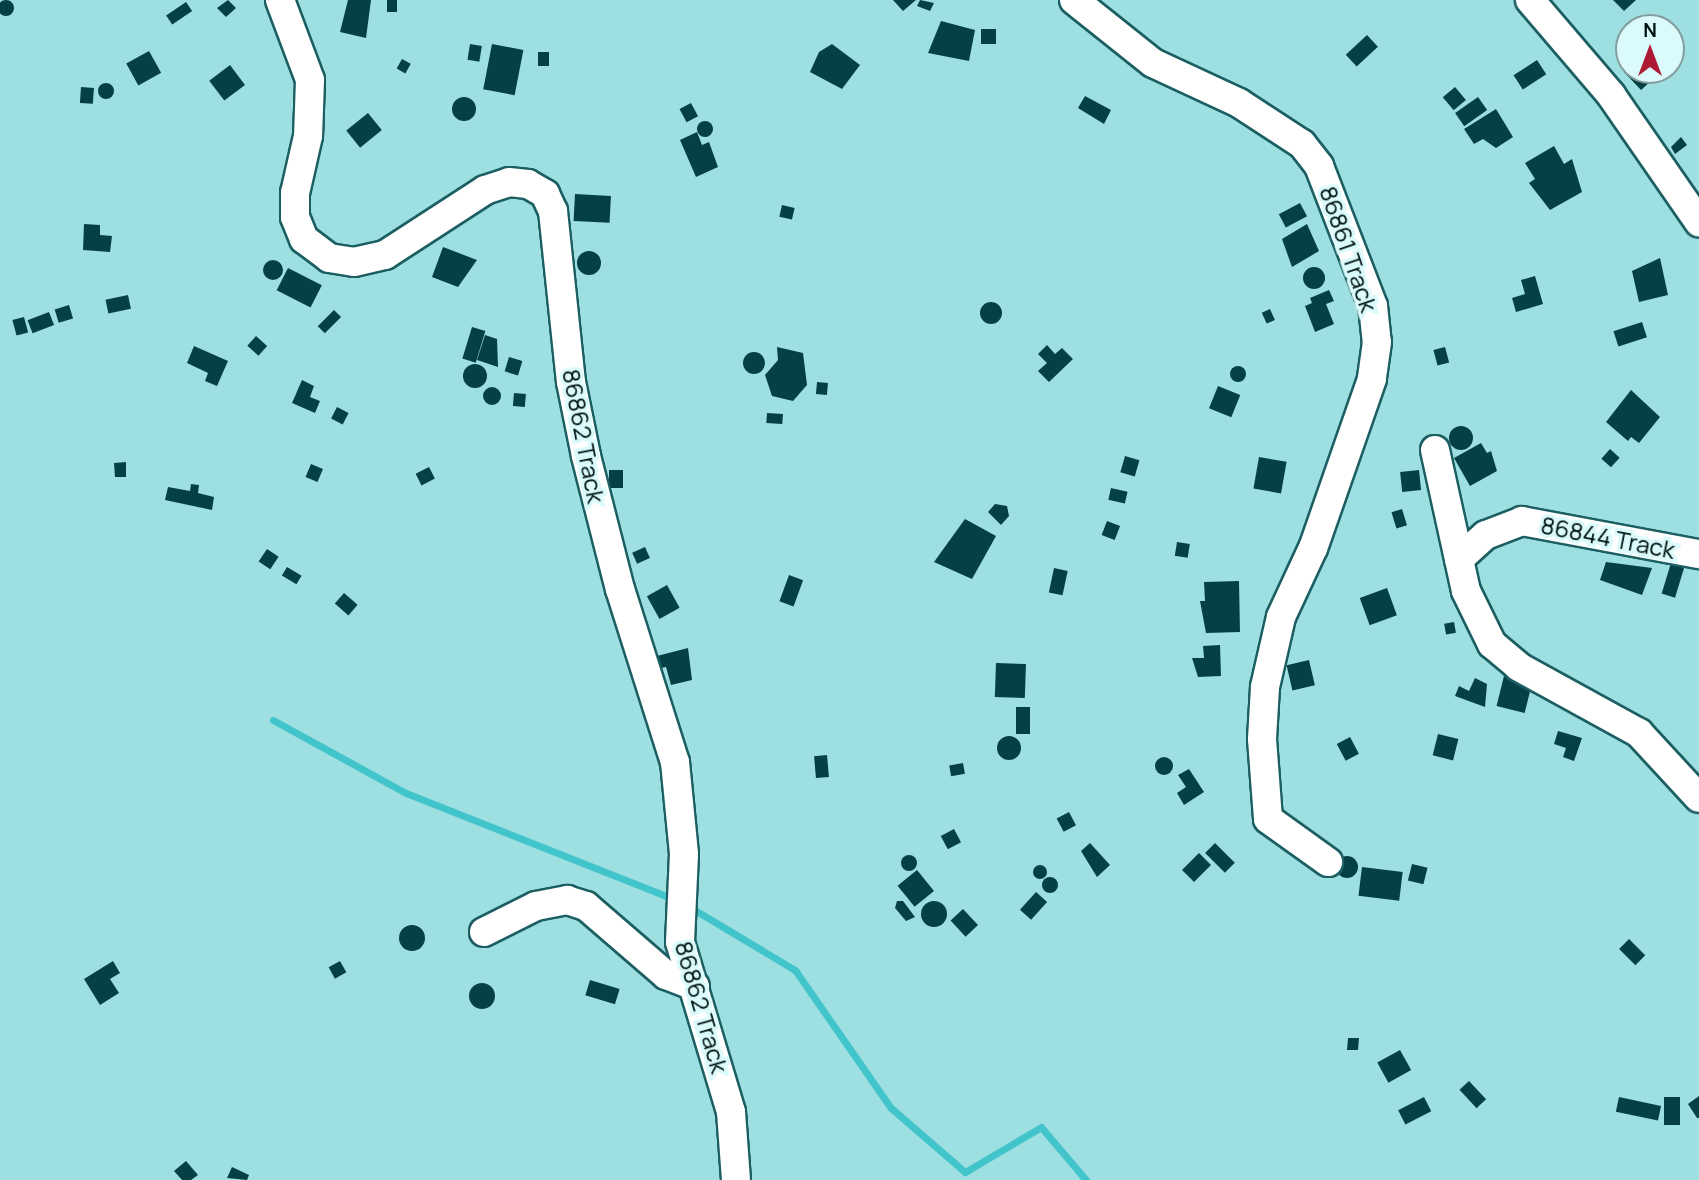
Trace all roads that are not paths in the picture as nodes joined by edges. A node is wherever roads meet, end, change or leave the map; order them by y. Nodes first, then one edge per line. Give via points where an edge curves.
1 (280, 0) edge
2 (1074, 0) edge
3 (1530, 0) edge
4 (1699, 222) edge
5 (1436, 450) dead end
6 (1699, 554) edge
7 (1459, 559) junction
8 (1699, 798) edge
9 (1328, 862) dead end
10 (484, 932) dead end
11 (695, 986) junction
12 (736, 1180) edge

1 - 11 street, 86862 Track via 310,80 308,136 295,193 295,218 304,239 329,258 354,262 385,255 485,190 509,182 528,184 545,194 553,211 571,382 589,467 675,762 684,854 680,942
2 - 9 street, 86861 Track via 1153,63 1239,103 1303,144 1319,166 1373,306 1377,342 1372,379 1313,548 1271,647 1262,739 1268,819
3 - 4 street via 1611,95
5 - 7 street
6 - 7 street, 86844 Track via 1522,521 1486,535
7 - 8 street via 1475,613 1503,657 1639,733
10 - 11 street via 552,900 567,900 586,906 666,975
11 - 12 street, 86862 Track via 731,1112

